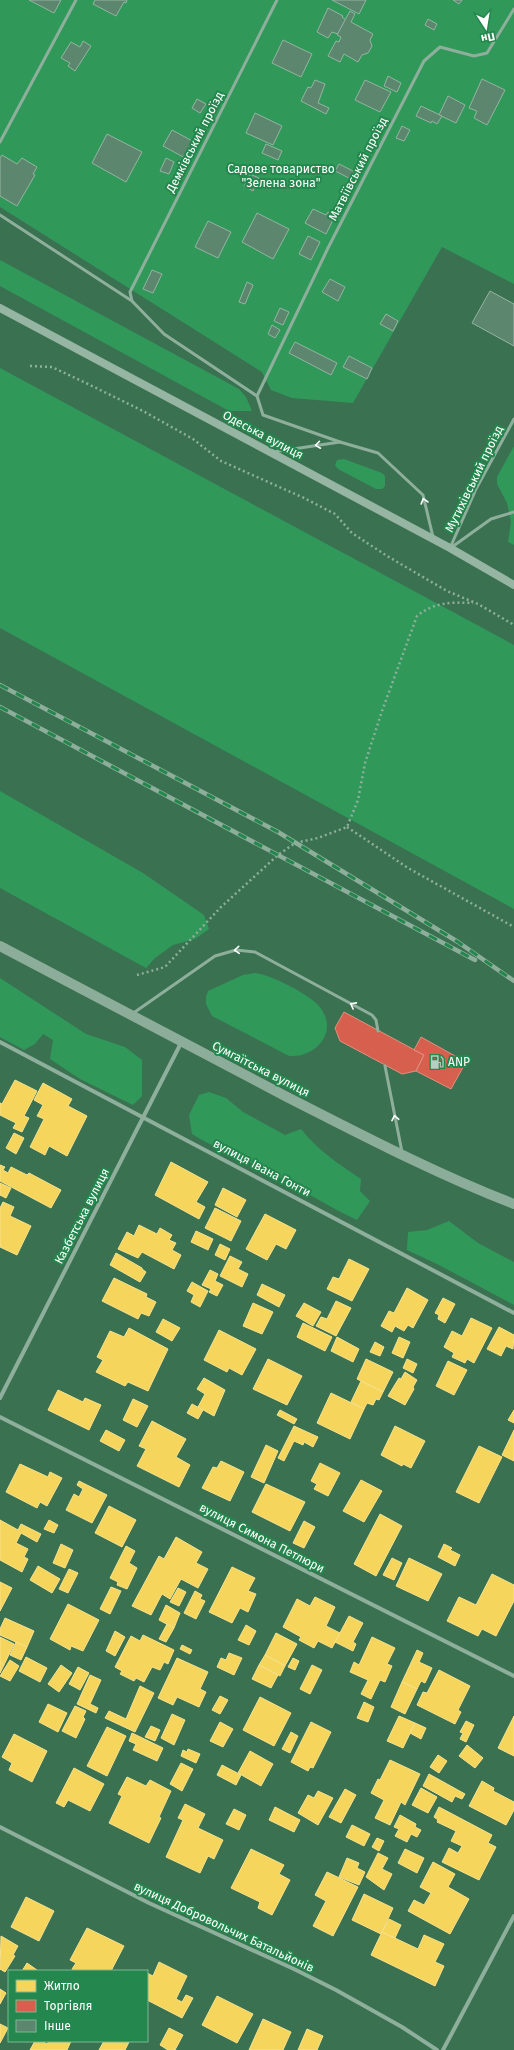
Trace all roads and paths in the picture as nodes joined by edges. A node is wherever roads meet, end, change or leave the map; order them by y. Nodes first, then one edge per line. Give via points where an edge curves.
1 (76, 0) edge
2 (277, 0) edge
3 (514, 8) edge
4 (0, 142) edge
5 (0, 215) edge
6 (132, 301) junction
7 (0, 308) edge
8 (30, 366) dead end
9 (257, 396) junction
10 (514, 419) edge
11 (340, 442) junction
12 (270, 452) junction
13 (514, 512) edge
14 (433, 539) junction
15 (450, 548) junction
16 (514, 585) edge
17 (478, 604) junction
18 (514, 625) edge
19 (347, 827) junction
20 (514, 927) edge
21 (0, 946) edge
22 (137, 975) dead end
23 (130, 1015) junction
24 (378, 1031) dead end
25 (0, 1042) edge
26 (181, 1042) junction
27 (385, 1066) dead end
28 (143, 1118) junction
29 (403, 1156) junction
30 (514, 1204) edge
31 (514, 1313) edge
32 (0, 1398) edge
33 (0, 1417) edge
34 (514, 1676) edge
35 (0, 1827) edge
36 (514, 1916) edge
37 (437, 2050) edge
38 (443, 2050) edge

1 - 4 lane
2 - 6 lane, Демківський проїзд via 130,292
3 - 9 lane, Матвіївський проїзд via 487,53 474,56 440,48 424,61 328,248
5 - 6 lane
6 - 9 lane via 164,334
7 - 12 main road, Одеська вулиця
8 - 17 path via 52,367 143,411 193,439 221,461 335,514 352,533 387,556 447,591
9 - 11 lane via 263,414
10 - 15 lane, Мутихівський проїзд via 476,489
11 -> 12 lane
14 -> 11 lane via 423,495 378,453
12 - 14 main road, Одеська вулиця
13 - 15 lane via 491,519
14 - 15 main road, Одеська вулиця
15 - 16 main road, Одеська вулиця
17 - 18 path
17 - 19 path via 449,602 426,608 417,616 379,719 365,763 358,800
19 - 20 path via 408,868
19 - 22 path via 296,843 278,855 220,908 165,967
21 - 23 main road, Сумгаїтська вулиця
24 -> 23 lane via 372,1015 255,952 246,950 215,956
23 - 26 main road, Сумгаїтська вулиця
25 - 28 street, вулиця Івана Гонти
26 - 28 street, Казбетська вулиця
26 - 29 main road, Сумгаїтська вулиця
29 -> 27 lane
28 - 31 street, вулиця Івана Гонти
28 - 32 street, Казбетська вулиця
29 - 30 main road, Сумгаїтська вулиця
33 - 34 street, вулиця Симона Петлюри
35 - 37 street, вулиця Добровольчих Батальйонів via 149,1904 336,1990
36 - 38 street

